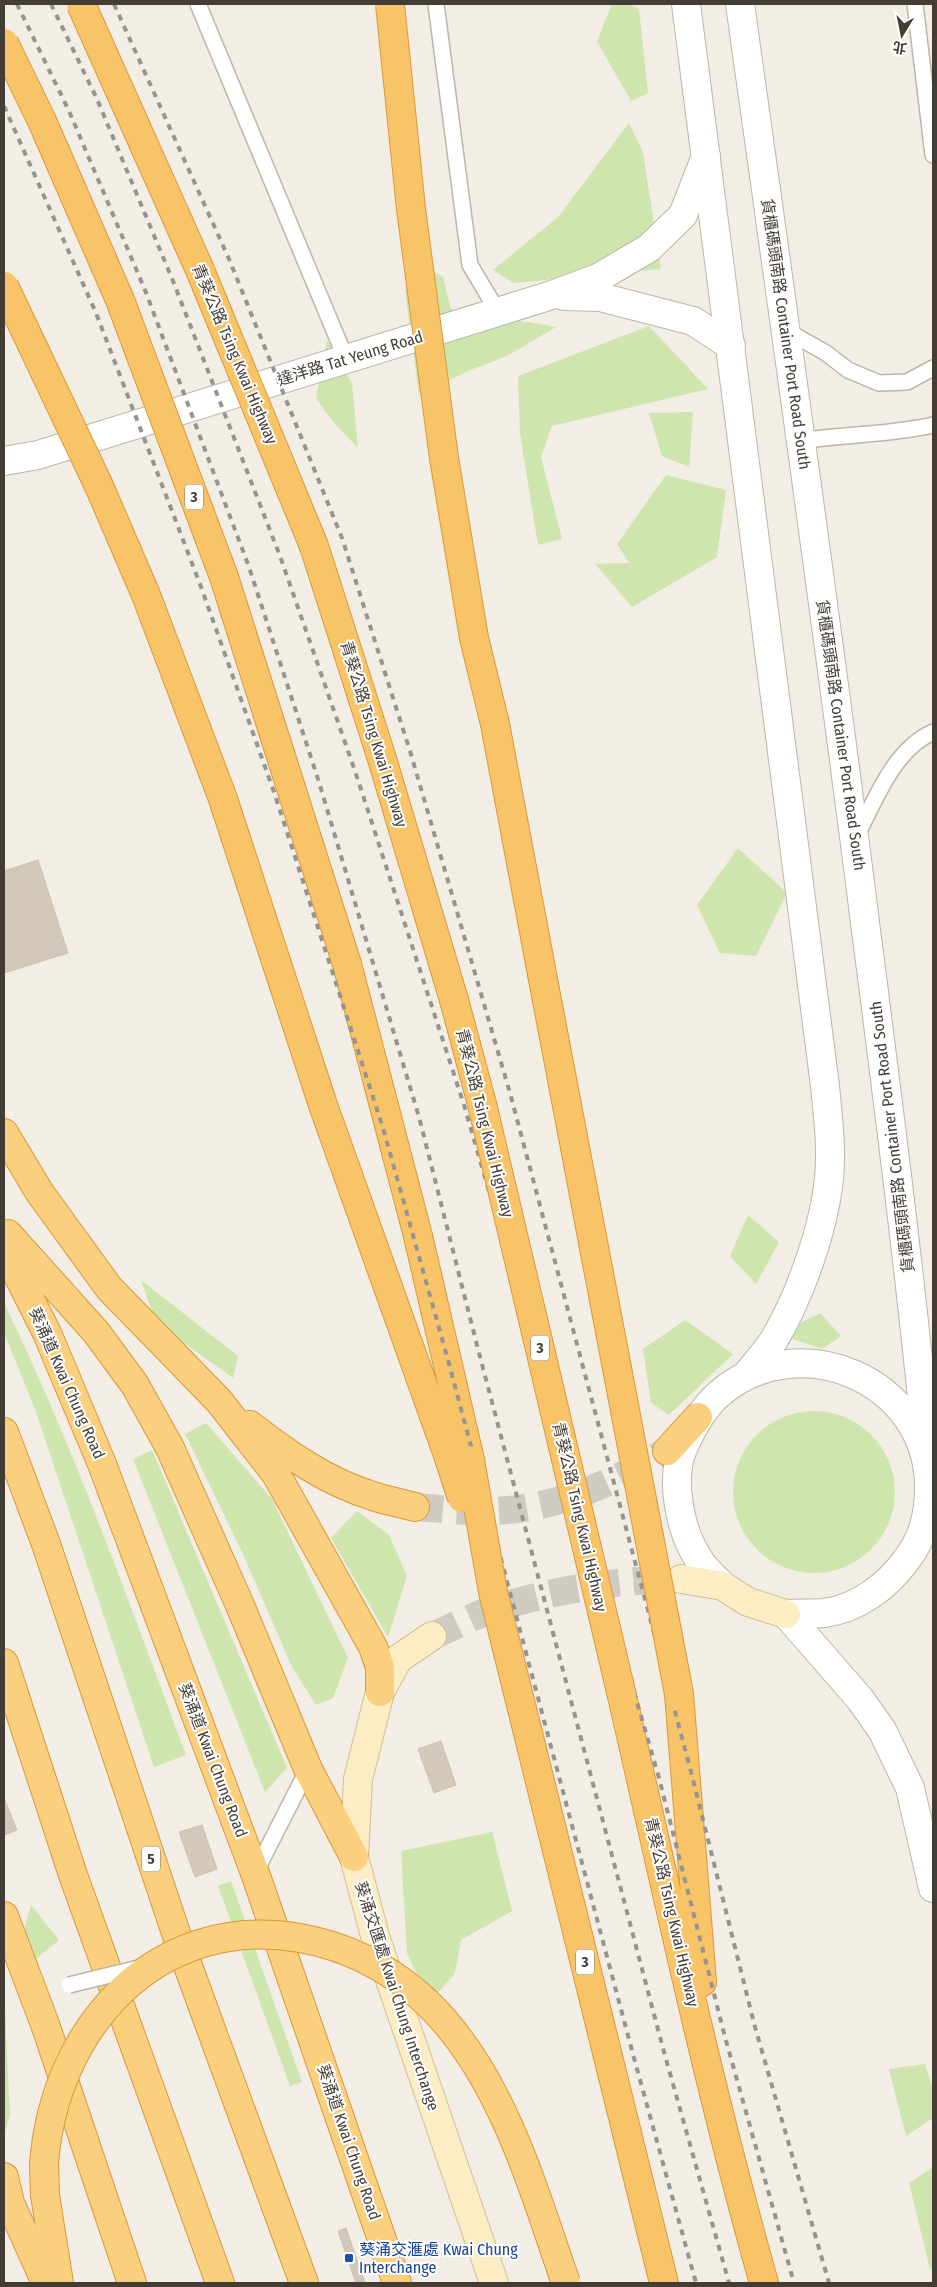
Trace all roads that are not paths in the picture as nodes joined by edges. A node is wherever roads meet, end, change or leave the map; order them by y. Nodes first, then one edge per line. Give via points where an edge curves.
1 (80, 4) edge
2 (198, 4) edge
3 (390, 4) edge
4 (436, 4) edge
5 (686, 4) edge
6 (740, 4) edge
7 (914, 4) edge
8 (4, 43) edge
9 (933, 155) edge
10 (706, 156) junction
11 (4, 286) edge
12 (552, 295) junction
13 (498, 312) junction
14 (787, 331) junction
15 (731, 346) junction
16 (346, 359) junction
17 (933, 368) edge
18 (933, 425) edge
19 (801, 441) junction
20 (4, 461) edge
21 (933, 732) edge
22 (855, 839) junction
23 (4, 1133) edge
24 (4, 1230) edge
25 (4, 1248) edge
26 (746, 1376) junction
27 (219, 1402) junction
28 (698, 1417) junction
29 (4, 1432) edge
30 (667, 1451) tunnel mouth
31 (929, 1468) junction
32 (414, 1507) tunnel mouth
33 (931, 1520) edge
34 (681, 1579) tunnel mouth
35 (723, 1586) junction
36 (493, 1592) junction
37 (786, 1614) junction
38 (432, 1636) tunnel mouth
39 (4, 1663) edge
40 (380, 1692) junction
41 (308, 1769) junction
42 (354, 1857) junction
43 (255, 1872) junction
44 (933, 1888) edge
45 (4, 1916) edge
46 (158, 1964) junction
47 (69, 1985) dead end
48 (710, 2079) junction
49 (4, 2177) edge
50 (46, 2283) edge
51 (60, 2283) edge
52 (132, 2283) edge
53 (220, 2283) edge
54 (304, 2283) edge
55 (397, 2283) edge
56 (494, 2283) edge
57 (566, 2283) edge
58 (664, 2283) edge
59 (764, 2283) edge

1 - 48 highway, 青葵公路 Tsing Kwai Highway / 3, bridge via 200,270 314,546 383,762 482,1104
2 - 16 lane
3 - 48 highway, bridge via 428,348 457,541 474,638 495,724 678,1694
4 - 13 lane via 470,265
5 - 10 street
6 - 14 street, 貨櫃碼頭南路 Container Port Road South
7 - 9 lane
8 - 36 highway, 3, bridge via 42,121 120,300 224,577 347,964 418,1236 477,1493
10 - 12 street, 達洋路 Tat Yeung Road via 683,215 649,248 598,278
10 - 15 street
11 - 36 highway, bridge via 146,595 206,752 322,1105 446,1449
12 - 13 street, 達洋路 Tat Yeung Road
12 - 15 street, 達洋路 Tat Yeung Road via 600,297 640,306 692,321
13 - 16 street, 達洋路 Tat Yeung Road
14 - 17 lane via 848,370 879,383 906,382
14 - 19 street, 貨櫃碼頭南路 Container Port Road South
15 - 26 street via 830,1146 825,1208 814,1248 774,1340
16 - 20 street, 達洋路 Tat Yeung Road via 38,455
18 - 19 lane
19 - 22 street, 貨櫃碼頭南路 Container Port Road South
21 - 22 lane via 909,749 890,772
22 - 31 street, 貨櫃碼頭南路 Container Port Road South
23 - 27 highway via 40,1193 109,1288
24 - 41 highway via 96,1332 153,1417 239,1603
25 - 43 highway, 葵涌道 Kwai Chung Road via 47,1333 102,1464
26 - 28 street via 719,1394
26 - 31 street via 781,1364 819,1363 856,1373 887,1394 912,1422
27 - 32 highway via 285,1453 330,1479 372,1496
27 - 40 highway via 276,1474 373,1647 380,1667
28 - 30 highway
28 - 35 street via 682,1451 676,1488 682,1525 698,1559
29 - 54 highway, 5 via 46,1544 177,1936
31 - 33 street
33 - 37 street via 895,1576 863,1600 825,1613
34 - 35 main road
35 - 37 main road via 748,1602
36 - 58 highway, 3, bridge
37 - 44 street via 860,1699 882,1730 910,1788
38 - 40 main road, 葵涌交匯處 Kwai Chung Interchange via 398,1659
39 - 53 highway via 73,1875
40 - 42 main road, 葵涌交匯處 Kwai Chung Interchange via 358,1779
41 - 42 highway
41 - 43 lane
42 - 56 main road, 葵涌交匯處 Kwai Chung Interchange via 375,1936
43 - 55 highway, 葵涌道 Kwai Chung Road
45 - 52 highway via 22,1960
46 - 47 lane, bridge
46 - 51 highway, bridge via 134,1979 80,2040 54,2102 45,2142 45,2195
46 - 57 highway, bridge via 208,1940 255,1933 286,1936 344,1949 397,1977 447,2026 492,2093 518,2150
48 - 59 highway, 青葵公路 Tsing Kwai Highway / 3
49 - 50 highway via 10,2203

